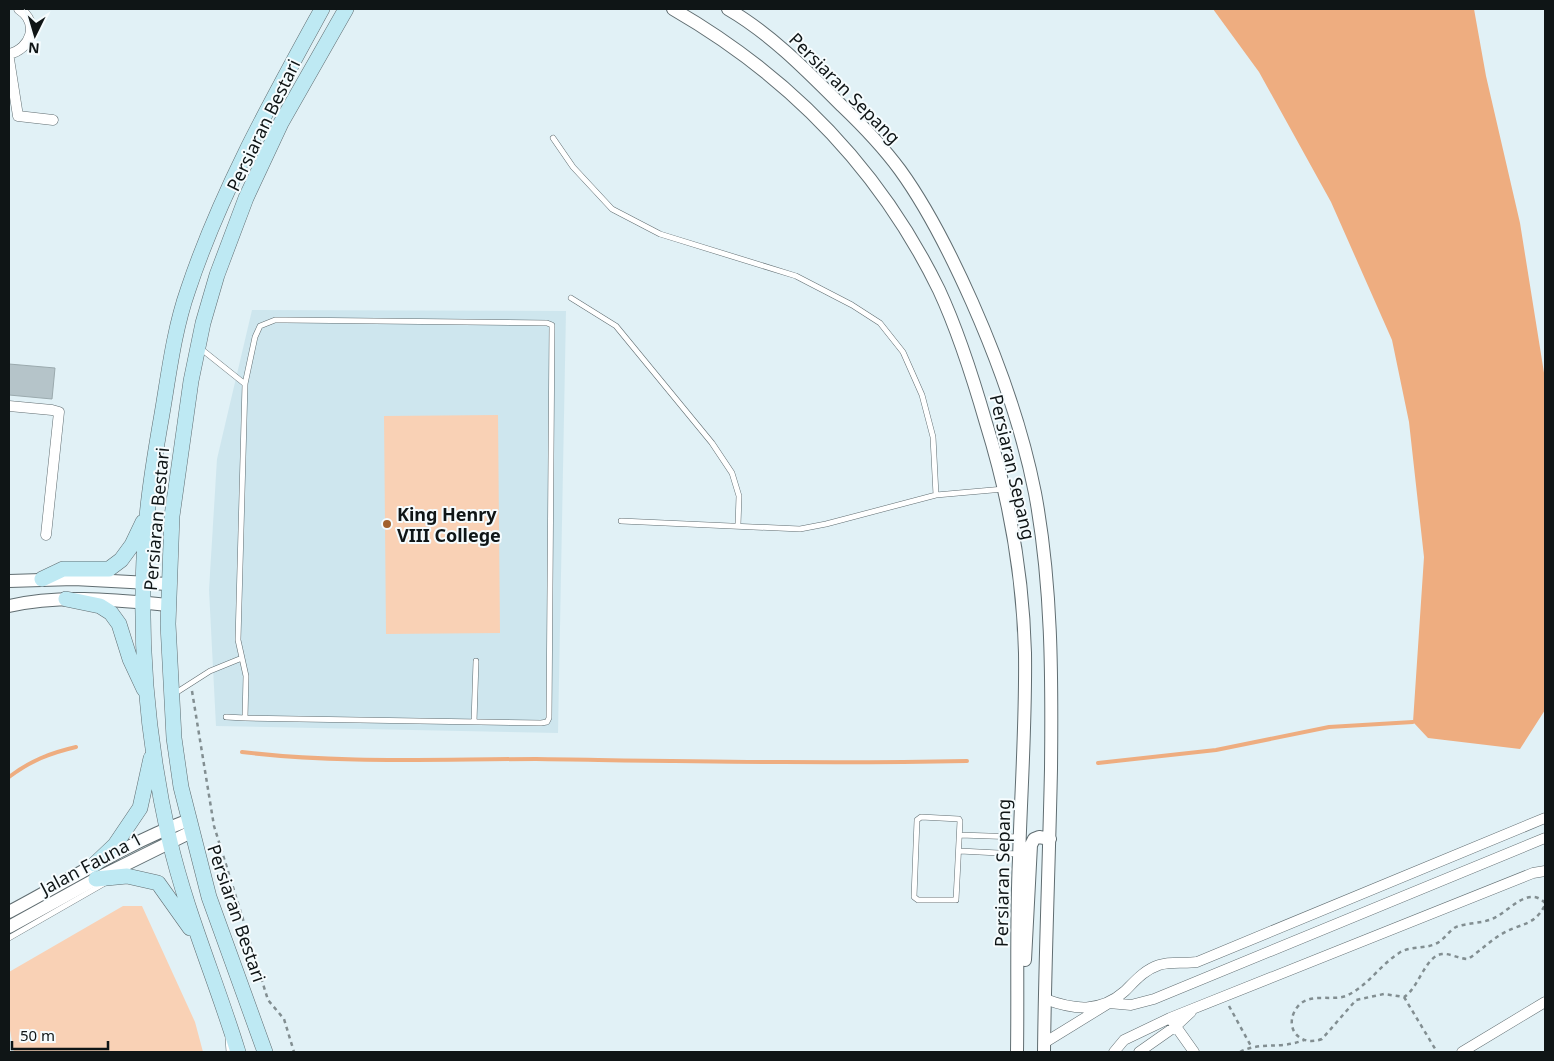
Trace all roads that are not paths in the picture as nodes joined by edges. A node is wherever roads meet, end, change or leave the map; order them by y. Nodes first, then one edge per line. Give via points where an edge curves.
1 (20, 9) edge
2 (322, 9) edge
3 (346, 9) edge
4 (673, 9) edge
5 (728, 9) edge
6 (9, 54) edge
7 (9, 59) edge
8 (53, 120) dead end
9 (553, 138) dead end
10 (571, 298) dead end
11 (198, 346) junction
12 (245, 384) junction
13 (9, 406) edge
14 (1004, 489) junction
15 (936, 495) junction
16 (147, 516) junction
17 (621, 521) dead end
18 (738, 525) junction
19 (46, 535) dead end
20 (42, 579) junction
21 (9, 581) edge
22 (143, 583) junction
23 (168, 584) junction
24 (66, 599) junction
25 (143, 602) junction
26 (168, 604) junction
27 (9, 606) edge
28 (242, 658) junction
29 (476, 662) dead end
30 (147, 694) junction
31 (171, 696) junction
32 (226, 717) dead end
33 (246, 718) junction
34 (474, 722) junction
35 (153, 751) junction
36 (1545, 818) edge
37 (190, 826) junction
38 (169, 835) junction
39 (960, 835) junction
40 (1020, 837) junction
41 (1545, 838) edge
42 (1050, 839) junction
43 (960, 851) junction
44 (1019, 854) junction
45 (96, 871) junction
46 (1545, 871) edge
47 (127, 876) junction
48 (9, 912) edge
49 (9, 927) edge
50 (9, 938) edge
51 (197, 938) junction
52 (1045, 999) junction
53 (1545, 1002) edge
54 (1109, 1003) junction
55 (228, 1021) junction
56 (1173, 1022) junction
57 (1017, 1046) edge
58 (1044, 1048) edge
59 (229, 1052) edge
60 (238, 1052) edge
61 (265, 1052) edge
62 (1114, 1052) edge
63 (1139, 1052) edge
64 (1194, 1052) edge
65 (1462, 1052) edge

1 - 6 street via 28,18 31,33 24,47
2 - 16 main road, Persiaran Bestari via 263,115 227,192 188,289 168,377
3 - 11 main road, Persiaran Bestari via 281,123 246,198 217,275
4 - 14 street, Persiaran Sepang via 782,84 849,151 896,216 939,292 968,362
5 - 42 street, Persiaran Sepang via 744,18 804,68 870,133 901,171 962,279 995,353 1022,438 1035,493 1045,560 1051,650
7 - 8 street via 18,116
9 - 15 lane via 573,167 612,209 660,234 796,276 852,305 880,324 903,352 922,395 934,437
10 - 18 lane via 616,326 712,443 732,473 739,496
11 - 12 lane
11 - 23 main road, Persiaran Bestari via 180,446
12 - 28 lane via 238,640
12 - 34 lane via 255,336 260,326 275,320 552,325 549,718 541,723
13 - 19 street via 59,412
14 - 15 lane
14 - 40 street, Persiaran Sepang via 1017,562 1025,652
15 - 18 lane via 800,528
16 - 20 main road via 132,545 109,569 63,569
16 - 22 main road, Persiaran Bestari
17 - 18 lane
20 - 21 street
20 - 22 street
22 - 23 street
22 - 25 main road, Persiaran Bestari
23 - 26 main road, Persiaran Bestari
24 - 25 street
24 - 27 street
24 - 30 main road via 100,606 112,613
25 - 26 street
25 - 30 main road, Persiaran Bestari
26 - 31 main road, Persiaran Bestari
28 - 31 lane via 210,671
28 - 33 lane via 246,676
29 - 34 lane
30 - 35 main road, Persiaran Bestari
31 - 37 main road, Persiaran Bestari via 177,763
32 - 33 lane
33 - 34 lane
35 - 38 main road, Persiaran Bestari
35 - 45 main road via 140,808
36 - 54 street via 1197,962 1157,965
37 - 38 street, Jalan Fauna 1
37 - 61 main road, Persiaran Bestari via 212,906
38 - 45 street, Jalan Fauna 1
38 - 51 main road, Persiaran Bestari
39 - 40 lane
39 - 43 lane
39 - 43 lane via 959,819 921,817 917,820 916,899 956,900
40 - 44 street, Persiaran Sepang
41 - 54 street via 1154,999 1131,1005
42 - 52 street, Persiaran Sepang
42 - 57 street via 1038,837 1031,845 1028,937
43 - 44 lane
44 - 57 street, Persiaran Sepang
45 - 47 main road
45 - 48 street, Jalan Fauna 1
45 - 49 street, Jalan Fauna 1
46 - 56 street via 1533,873 1193,1010
47 - 50 lane, Jalan Fauna 1 via 107,882
47 - 51 main road via 158,883
51 - 55 main road, Persiaran Bestari
52 - 54 street via 1067,1007 1087,1008
52 - 58 street, Persiaran Sepang
53 - 65 street
54 - 58 street
55 - 59 lane
55 - 60 main road, Persiaran Bestari
56 - 62 street via 1124,1040
56 - 63 street
56 - 64 street

